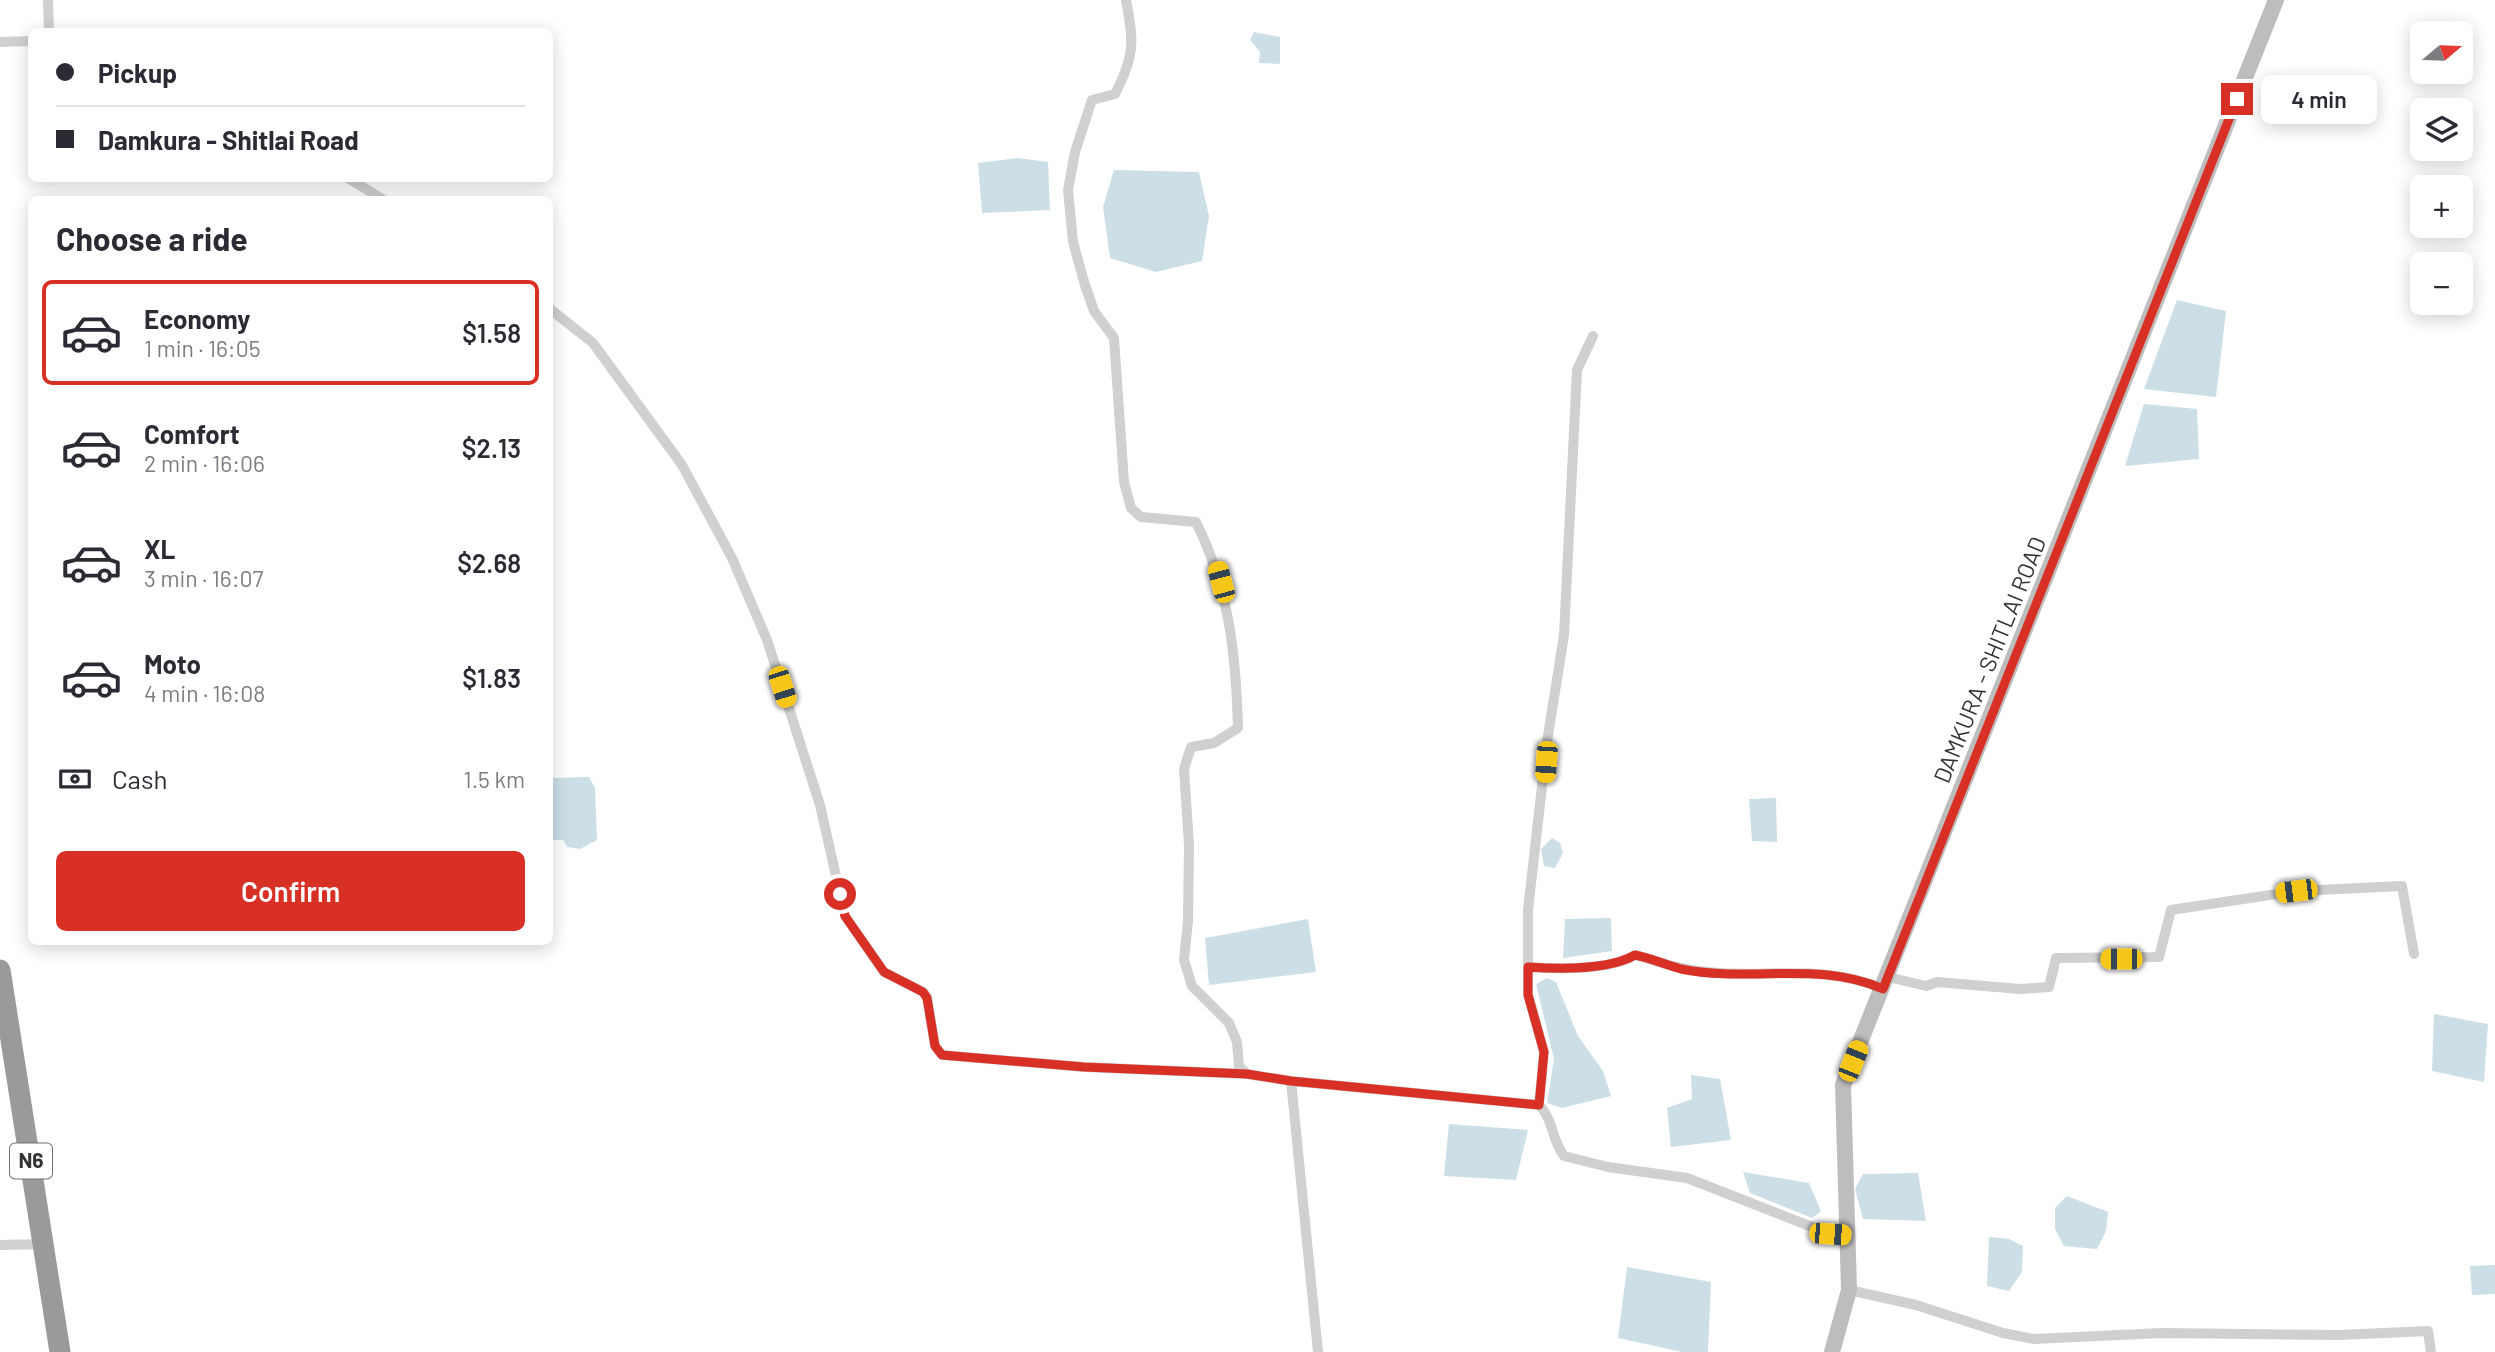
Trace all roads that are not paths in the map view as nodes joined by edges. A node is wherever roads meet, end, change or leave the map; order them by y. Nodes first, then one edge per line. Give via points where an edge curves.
1 (48, 0) edge
2 (1126, 0) edge
3 (2276, 0) edge
4 (49, 28) edge
5 (28, 41) edge
6 (0, 42) edge
7 (355, 182) edge
8 (377, 196) edge
9 (553, 311) edge
10 (1593, 336) dead end
11 (2414, 954) dead end
12 (1528, 967) junction
13 (0, 970) edge
14 (1886, 983) junction
15 (1247, 1074) junction
16 (1291, 1081) junction
17 (1539, 1105) junction
18 (1849, 1235) junction
19 (43, 1244) junction
20 (0, 1245) edge
21 (1849, 1290) junction
22 (60, 1352) edge
23 (1318, 1352) edge
24 (1832, 1352) edge
25 (2431, 1352) edge

1 - 4 street
2 - 15 street via 1134,41 1126,72 1115,94 1092,100 1075,152 1068,190 1073,242 1094,311 1114,338 1124,482 1131,508 1140,517 1196,522 1216,563 1226,601 1238,728 1213,743 1191,747 1184,769 1189,845 1184,960 1192,986 1229,1023 1239,1066
3 - 14 street, DAMKURA - SHITLAI ROAD
5 - 6 street
7 - 8 street
9 - 15 street via 593,343 614,370 682,465 732,558 767,640 820,805 845,916 884,972 923,992 935,1046 942,1055
10 - 12 street via 1577,370 1567,602 1528,910
11 - 14 street via 2402,886 2296,891 2171,910 2159,957 2056,958 2049,987
12 - 14 street via 1581,967 1635,955 1682,969 1826,974
12 - 17 street via 1528,995 1544,1052
13 - 19 highway, N6
14 - 18 street, DAMKURA - SHITLAI ROAD via 1843,1086
15 - 16 street
16 - 17 street
16 - 23 street
17 - 18 street via 1550,1116 1555,1143 1564,1156 1687,1178 1830,1234
18 - 21 street, DAMKURA - SHITLAI ROAD
19 - 20 street
19 - 22 highway, N6
21 - 24 street, DAMKURA - SHITLAI ROAD
21 - 25 street via 2034,1339 2428,1331

